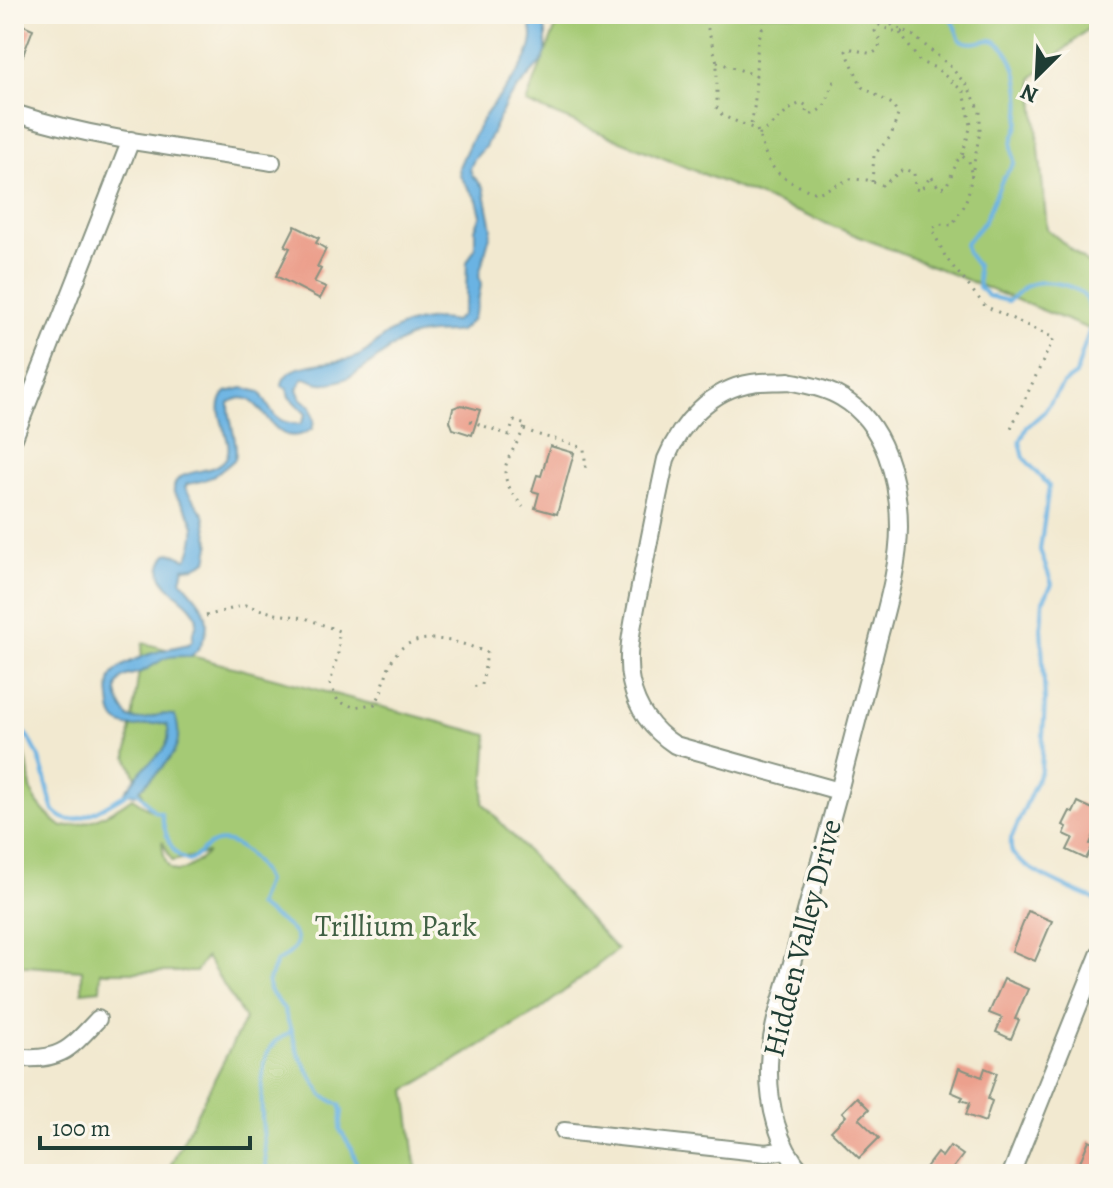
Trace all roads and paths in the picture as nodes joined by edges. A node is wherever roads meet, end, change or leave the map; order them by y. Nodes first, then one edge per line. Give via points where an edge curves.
1 (700, 14) edge
2 (764, 14) edge
3 (879, 14) edge
4 (899, 32) junction
5 (910, 33) junction
6 (717, 62) junction
7 (758, 76) junction
8 (837, 84) dead end
9 (14, 113) edge
10 (751, 125) junction
11 (759, 135) junction
12 (131, 140) junction
13 (962, 156) junction
14 (272, 162) dead end
15 (971, 177) junction
16 (872, 182) junction
17 (470, 421) dead end
18 (1011, 428) dead end
19 (524, 429) junction
20 (14, 438) edge
21 (586, 469) dead end
22 (523, 507) dead end
23 (206, 616) dead end
24 (472, 687) dead end
25 (839, 791) junction
26 (1099, 955) edge
27 (98, 1019) dead end
28 (14, 1057) edge
29 (564, 1131) dead end
30 (786, 1150) junction
31 (804, 1174) edge
32 (1011, 1174) edge

1 - 6 path
2 - 7 path
3 - 5 path
4 - 5 path
4 - 13 path via 920,62 936,68 964,92 971,125
4 - 16 path via 879,25 879,49 872,54 846,51 862,87 892,104 898,115 891,136 874,155
5 - 15 path via 949,65 980,110
6 - 7 path
6 - 10 path via 717,108 723,116
7 - 10 path
8 - 11 path via 823,109 813,114 806,113 802,103 794,106
9 - 12 street
10 - 11 path
11 - 16 path via 775,171 812,192 850,179
12 - 14 street
12 - 20 street
13 - 15 path via 969,161
13 - 16 path via 946,187 939,188 931,176 921,190 915,189 914,173 904,169 882,185
15 - 18 path via 964,206 952,225 932,229 946,258 985,306 1054,338
17 - 19 path via 509,435 514,421 526,425
19 - 21 path via 584,449
19 - 22 path via 504,475
23 - 24 path via 245,605 339,631 330,684 338,701 353,707 375,704 393,658 402,646 421,641 454,640 487,653 482,685
25 - 25 street, Hidden Valley Drive via 675,745 645,717 630,679 633,624 666,459 699,408 749,383 789,381 842,398 878,436 896,489 899,528 893,573
25 - 30 street, Hidden Valley Drive via 769,1063 776,1124
26 - 32 street
27 - 28 street via 68,1051 35,1060
29 - 30 street via 766,1153
30 - 31 street, Hidden Valley Drive

